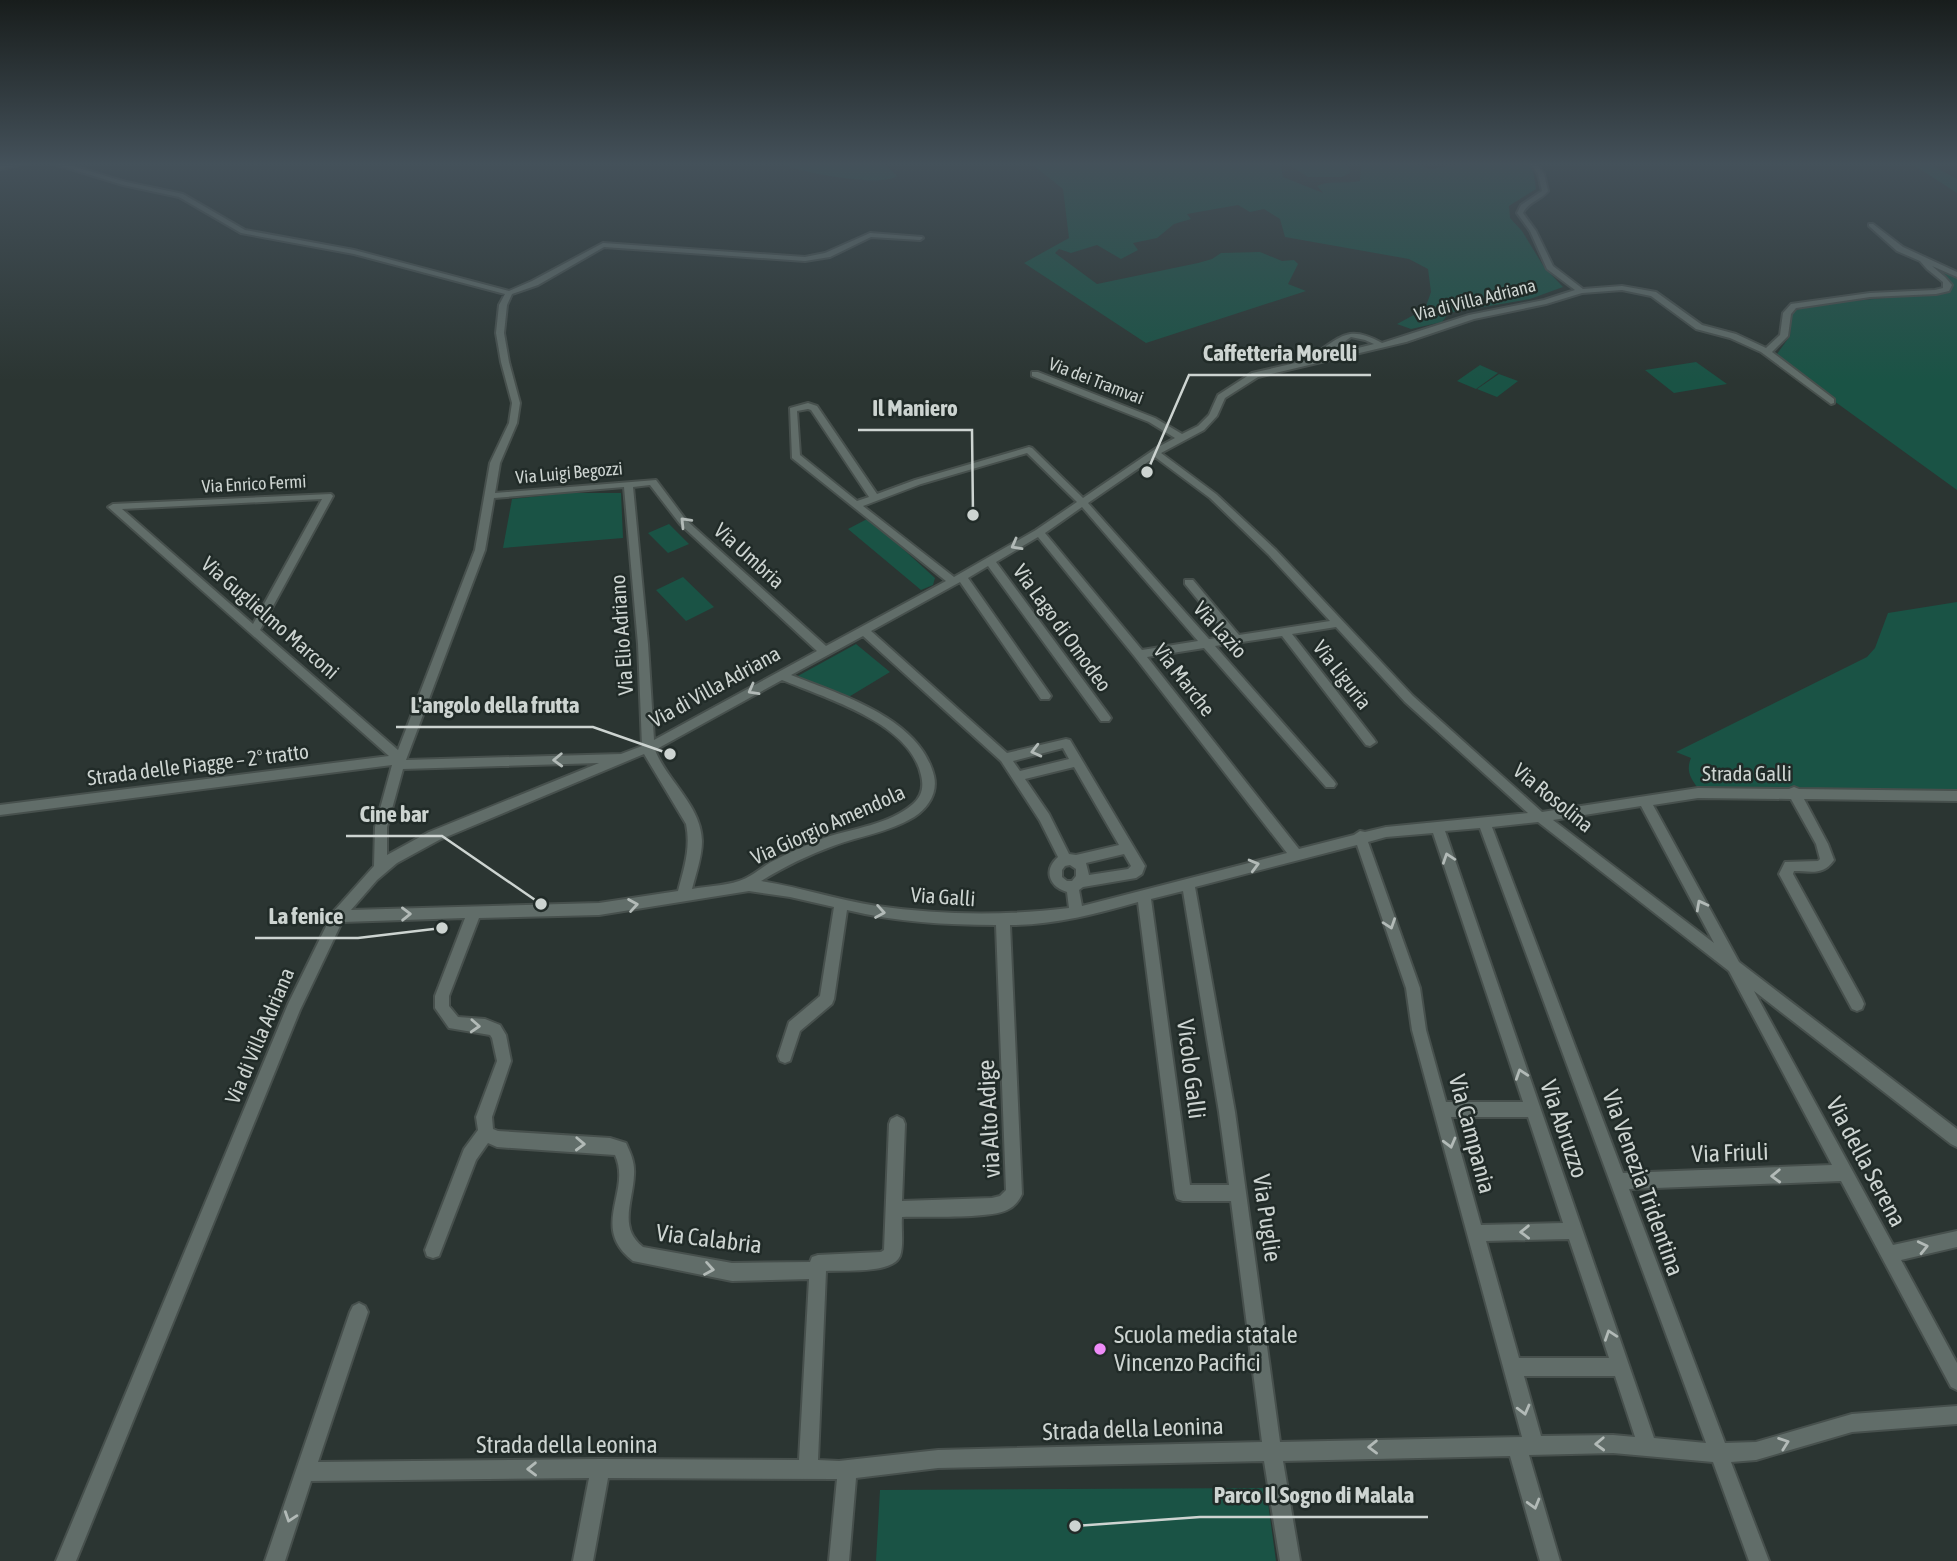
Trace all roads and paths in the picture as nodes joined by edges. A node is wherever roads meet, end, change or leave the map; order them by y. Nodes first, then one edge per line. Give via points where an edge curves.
1 (259, 235) edge
2 (871, 235) edge
3 (883, 235) edge
4 (1535, 235) edge
5 (1882, 235) edge
6 (920, 238) dead end
7 (1924, 261) junction
8 (1957, 275) edge
9 (1581, 291) junction
10 (509, 293) junction
11 (1379, 344) junction
12 (1329, 347) junction
13 (1767, 352) junction
14 (1346, 353) junction
15 (1309, 361) junction
16 (1035, 374) dead end
17 (1831, 401) dead end
18 (1182, 438) junction
19 (1155, 453) junction
20 (653, 482) joint
21 (628, 484) junction
22 (489, 496) junction
23 (875, 498) junction
24 (1082, 502) junction
25 (856, 505) junction
26 (113, 507) joint
27 (1039, 532) junction
28 (989, 560) junction
29 (957, 580) junction
30 (1189, 582) dead end
31 (1339, 623) junction
32 (255, 630) junction
33 (864, 631) junction
34 (1284, 631) junction
35 (1236, 639) junction
36 (1204, 642) junction
37 (825, 652) junction
38 (1139, 654) junction
39 (779, 675) junction
40 (1045, 696) dead end
41 (1105, 718) dead end
42 (1370, 742) dead end
43 (648, 748) junction
44 (626, 757) junction
45 (1005, 758) junction
46 (399, 762) junction
47 (1077, 762) junction
48 (1018, 776) junction
49 (1330, 784) dead end
50 (1794, 792) junction
51 (1957, 796) edge
52 (1644, 800) junction
53 (0, 810) edge
54 (1540, 817) junction
55 (1484, 822) junction
56 (1437, 827) junction
57 (1360, 836) junction
58 (1127, 848) junction
59 (1296, 854) junction
60 (1070, 861) junction
61 (381, 867) junction
62 (1188, 883) junction
63 (1077, 884) junction
64 (745, 885) junction
65 (1144, 895) junction
66 (683, 896) junction
67 (841, 903) junction
68 (474, 913) junction
69 (1077, 913) junction
70 (338, 916) junction
71 (1003, 920) junction
72 (1734, 965) junction
73 (1857, 1003) dead end
74 (785, 1056) dead end
75 (1441, 1109) junction
76 (1534, 1110) junction
77 (897, 1124) dead end
78 (485, 1133) junction
79 (1957, 1139) edge
80 (1845, 1173) junction
81 (1617, 1181) junction
82 (1238, 1193) junction
83 (895, 1209) junction
84 (1575, 1231) junction
85 (1475, 1233) junction
86 (1957, 1239) edge
87 (433, 1250) dead end
88 (1888, 1255) junction
89 (818, 1266) junction
90 (359, 1312) dead end
91 (1512, 1367) junction
92 (1621, 1367) junction
93 (1955, 1372) edge
94 (1957, 1415) edge
95 (1526, 1447) junction
96 (1648, 1447) junction
97 (1272, 1450) junction
98 (1717, 1453) junction
99 (600, 1468) junction
100 (847, 1469) junction
101 (808, 1470) junction
102 (305, 1472) junction
103 (66, 1561) edge
104 (275, 1561) edge
105 (583, 1561) edge
106 (839, 1561) edge
107 (1290, 1561) edge
108 (1550, 1561) edge
109 (1759, 1561) edge

1 - 10 street via 354,252
2 - 10 street via 828,255 799,259 603,246
3 - 6 street
4 - 9 street via 1550,267
5 - 7 street
7 - 8 street
7 - 13 street via 1946,280 1947,288 1794,306 1787,313 1784,336
9 - 11 street, Via di Villa Adriana
9 - 13 street, Via di Villa Adriana via 1615,287 1648,292 1699,327 1740,338
10 - 22 street via 500,312 501,334 516,411 496,461
11 - 12 street, Via di Villa Adriana via 1356,333
11 - 14 street, Via di Villa Adriana
12 - 14 street
12 - 15 street, Via di Villa Adriana
13 - 17 street, Via di Villa Adriana
14 - 15 street, Via di Villa Adriana
15 - 18 street, Via di Villa Adriana via 1245,380 1221,397 1206,424
16 - 18 street, Via dei Tramvai via 1155,421
18 - 19 street, Via di Villa Adriana
19 - 24 street, Via di Villa Adriana
19 - 31 street, Via Rosolina via 1213,496
20 - 21 street, Via Luigi Begozzi
37 -> 20 street, Via Umbria via 683,522
21 - 22 street, Via Luigi Begozzi
21 - 43 street, Via Elio Adriano
22 - 46 street via 480,550
23 - 24 street, Via Lazio via 1029,450
23 - 25 street
23 - 25 street via 814,408 794,410 795,456
24 - 27 street, Via di Villa Adriana
24 - 36 street, Via Lazio
25 - 29 street
26 - 32 street, Via Guglielmo Marconi
26 - 32 street, Via Enrico Fermi via 328,496
27 -> 28 street, Via di Villa Adriana
27 - 38 street, Via Marche
28 - 29 street, Via di Villa Adriana
28 - 41 street, Via Lago di Omodeo
29 - 33 street, Via di Villa Adriana
29 - 40 street
30 - 35 street
31 - 34 street
31 - 54 street, Via Rosolina via 1409,699
32 - 46 street, Via Guglielmo Marconi
33 - 37 street, Via di Villa Adriana
33 - 45 street
34 - 35 street
34 - 42 street, Via Liguria
35 - 36 street
36 - 38 street
36 - 49 street, Via Lazio
37 - 39 street, Via di Villa Adriana
38 - 59 street, Via Marche
39 -> 43 street, Via di Villa Adriana
39 - 64 street, Via Giorgio Amendola via 898,730 926,768 929,788 923,803 905,816 820,845
43 - 44 street, Via di Villa Adriana
43 - 66 street, Via Elio Adriano via 695,833
44 -> 46 street
44 - 61 street, Via di Villa Adriana via 433,836
47 -> 45 street via 1066,743
45 - 48 street
46 - 53 street, Strada delle Piagge – 2º tratto
46 - 61 street via 381,827
47 - 48 street
47 - 58 street
48 - 60 street
50 - 51 street, Strada Galli
50 - 52 street, Strada Galli via 1698,793
50 - 73 street via 1827,860 1821,866 1790,866 1786,874
52 - 54 street, Strada Galli
72 -> 52 street, Via della Serena
54 - 55 street, Via Galli
54 - 72 street, Via Rosolina
55 - 56 street, Via Galli
55 - 81 street, Via Venezia Tridentina
56 - 57 street, Via Galli
76 -> 56 street, Via Abruzzo
57 - 59 street, Via Galli
57 -> 75 street, Via Campania via 1413,988 1419,1030
58 - 60 street
58 - 63 street via 1138,866 1136,871
62 -> 59 street, Via Galli
60 - 63 street via 1084,870
60 - 63 street via 1057,864 1054,872 1057,881
61 - 70 street, Via di Villa Adriana
62 - 65 street, Via Galli
62 - 82 street, Via Puglie
63 - 69 street
64 - 66 street, Via Galli
64 - 67 street, Via Galli
65 - 69 street, Via Galli
65 - 82 street, Vicolo Galli via 1183,1193
68 -> 66 street, Via Galli via 599,909
67 -> 71 street, Via Galli via 913,917
67 - 74 street via 827,999 794,1027
70 -> 68 street, Via Galli
68 -> 78 street via 441,1004 454,1023 485,1026 499,1035 504,1061 484,1117
69 - 71 street, Via Galli
70 - 103 street, Via di Villa Adriana via 293,1009
71 - 83 street, via Alto Adige via 1015,1191 997,1205
72 - 79 street, Via Rosolina
72 - 80 street, Via della Serena
75 - 76 street
75 -> 85 street, Via Campania
76 - 84 street, Via Abruzzo
77 - 83 street
78 - 87 street via 470,1155
78 -> 89 street, Via Calabria via 497,1139 620,1149 625,1162 621,1234 627,1247 639,1255 732,1272
80 -> 81 street, Via Friuli
80 - 88 street, Via della Serena
81 - 98 street, Via Venezia Tridentina
82 - 97 street, Via Puglie
83 - 89 street via 893,1248 888,1258
84 -> 85 street
92 -> 84 street, Via Abruzzo
85 - 91 street, Via Campania
88 -> 86 street
88 - 93 street, Via della Serena
89 - 101 street
90 - 102 street
91 - 92 street
91 -> 95 street, Via Campania
92 - 96 street, Via Abruzzo
98 -> 94 street, Strada della Leonina via 1766,1449 1859,1422
96 -> 95 street, Strada della Leonina
95 -> 97 street, Strada della Leonina
95 -> 108 street, Via Campania
96 - 98 street, Strada della Leonina
97 - 100 street, Strada della Leonina via 938,1459
97 - 107 street, Via Puglie
98 - 109 street, Via Venezia Tridentina
99 - 101 street, Strada della Leonina
99 -> 102 street, Strada della Leonina
99 - 105 street
100 - 101 street, Strada della Leonina
100 - 106 street
102 -> 104 street

